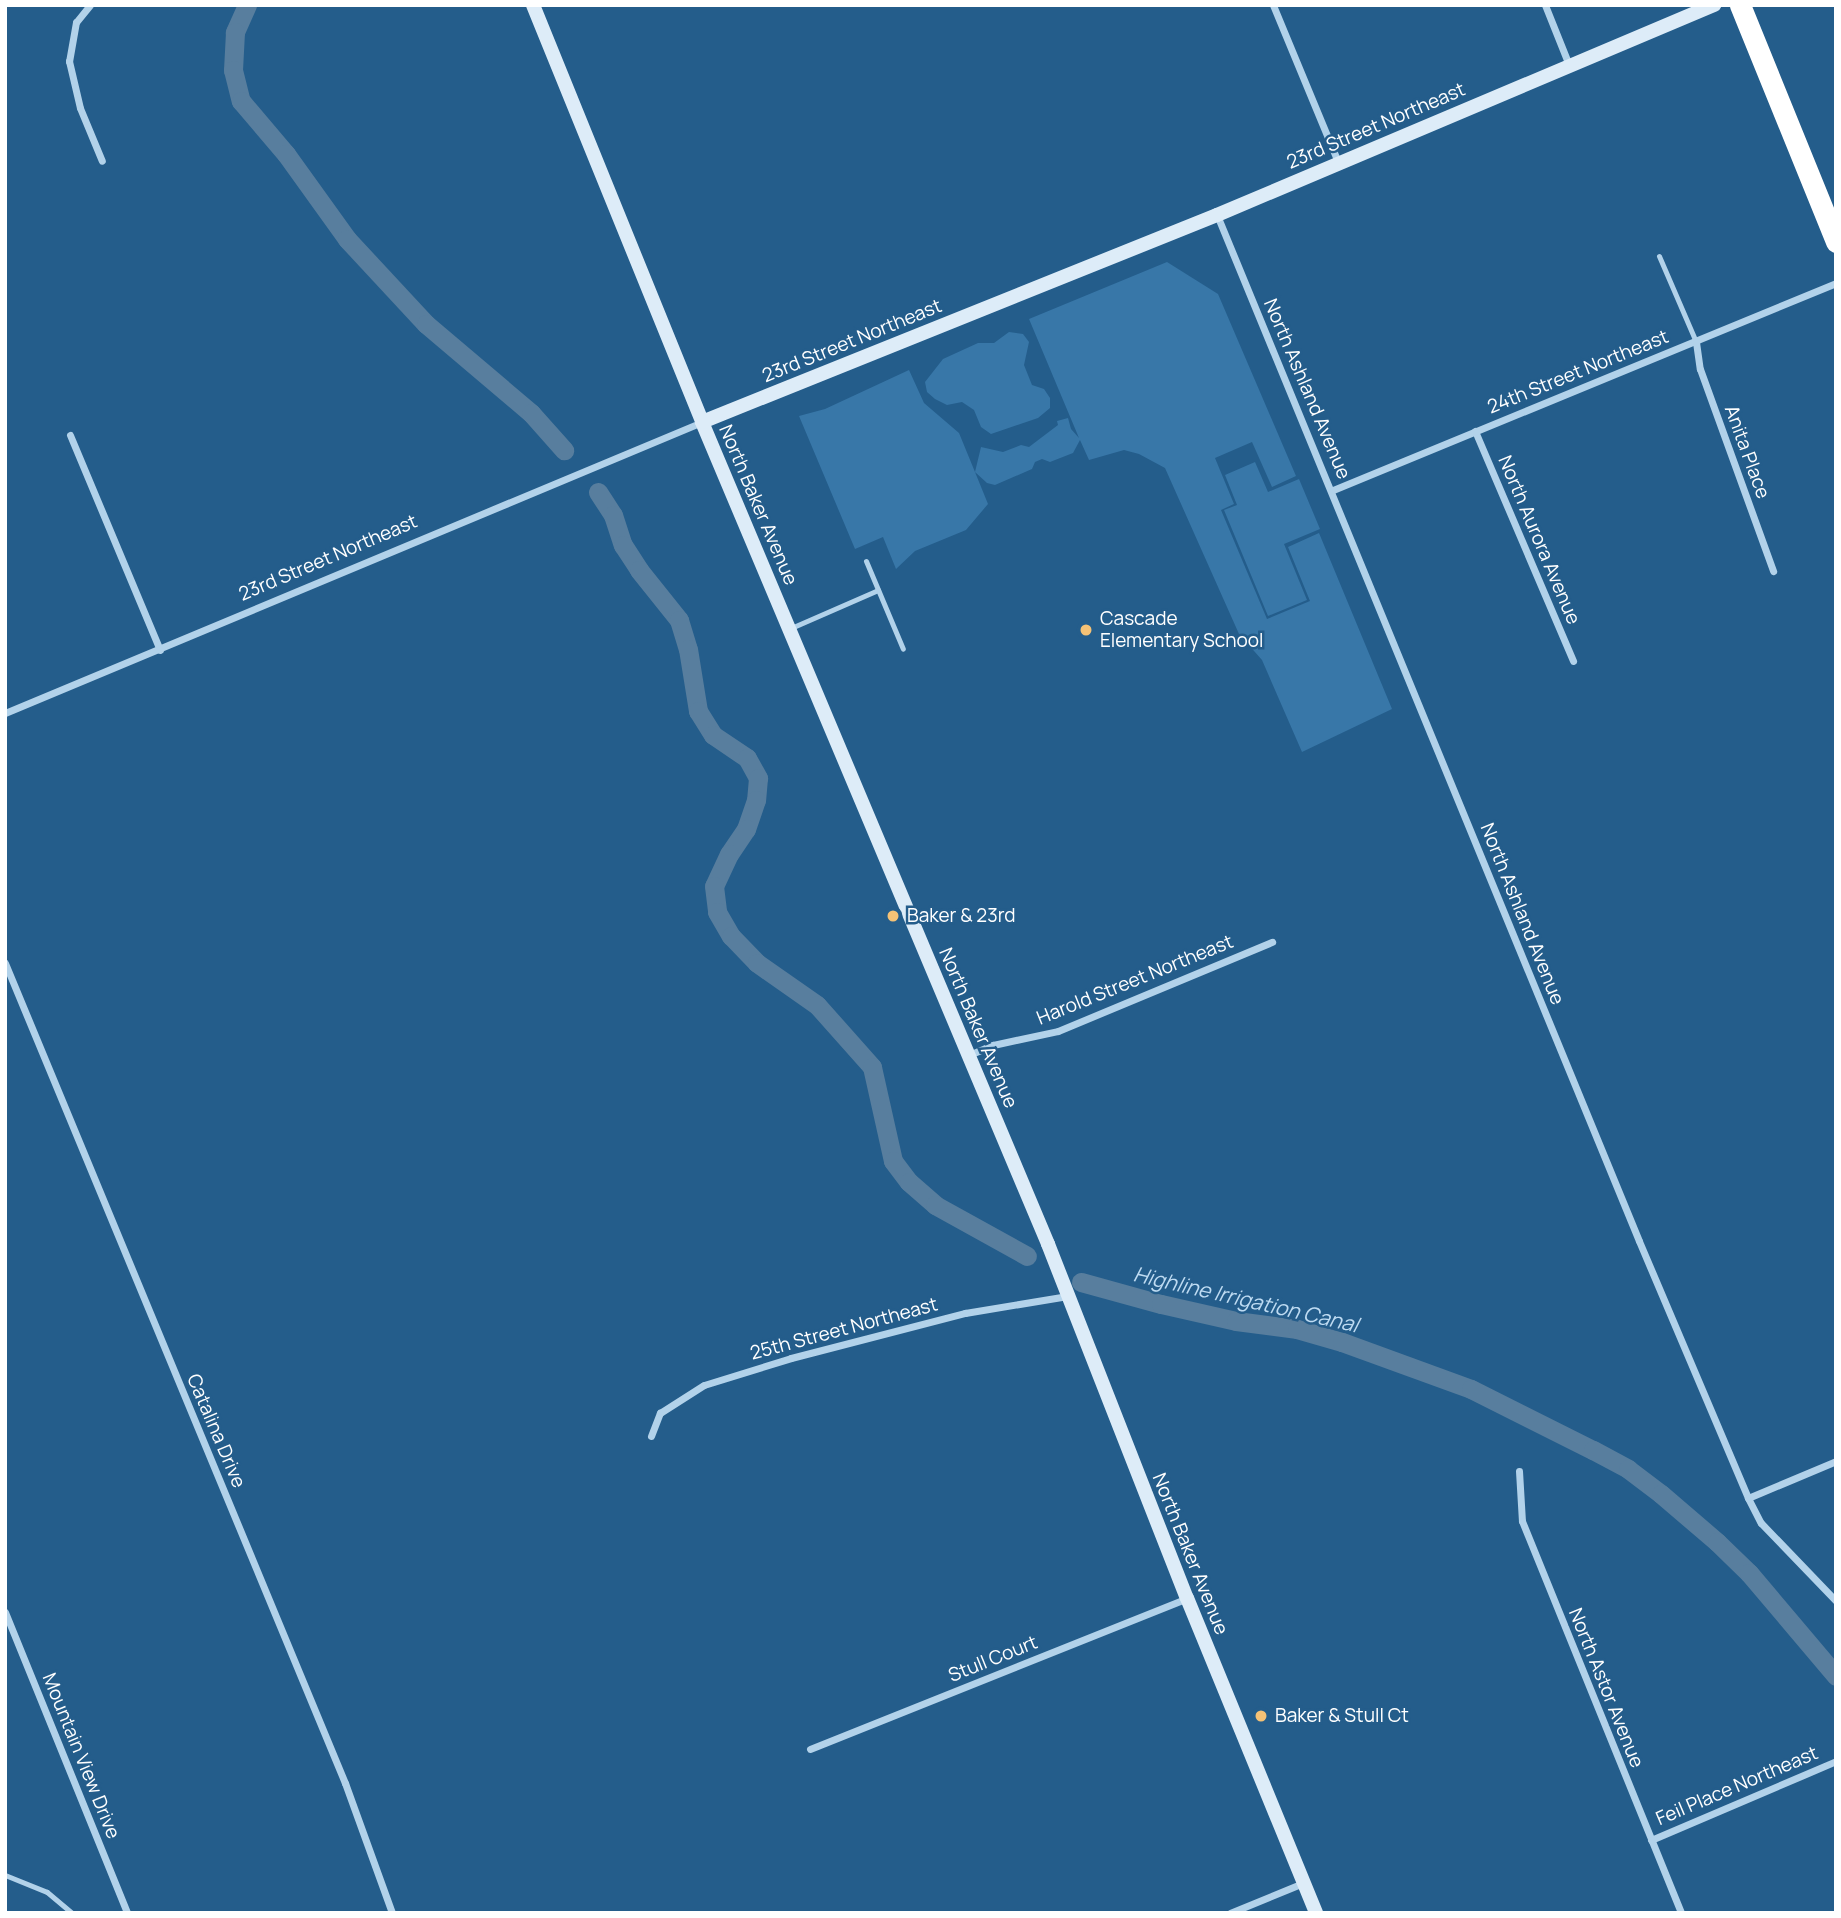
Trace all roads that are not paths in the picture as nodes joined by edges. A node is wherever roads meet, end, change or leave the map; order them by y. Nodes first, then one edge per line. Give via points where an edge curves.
1 (90, 5) edge
2 (533, 5) edge
3 (1273, 5) edge
4 (1545, 5) edge
5 (1714, 5) edge
6 (1740, 5) edge
7 (1570, 65) junction
8 (102, 161) dead end
9 (1339, 162) junction
10 (1217, 215) junction
11 (1836, 242) edge
12 (1659, 256) dead end
13 (1836, 284) edge
14 (1696, 342) junction
15 (702, 422) junction
16 (1475, 430) junction
17 (70, 435) dead end
18 (1333, 491) junction
19 (866, 561) dead end
20 (1773, 571) dead end
21 (878, 590) junction
22 (790, 628) junction
23 (903, 649) dead end
24 (160, 650) junction
25 (1573, 661) dead end
26 (5, 713) edge
27 (1272, 942) dead end
28 (5, 963) edge
29 (968, 1055) junction
30 (1069, 1296) junction
31 (651, 1436) dead end
32 (1836, 1461) edge
33 (1518, 1471) dead end
34 (1748, 1498) junction
35 (1187, 1598) junction
36 (1836, 1601) edge
37 (5, 1612) edge
38 (810, 1749) dead end
39 (1836, 1761) edge
40 (1651, 1840) junction
41 (5, 1875) edge
42 (1304, 1882) junction
43 (72, 1913) edge
44 (127, 1913) edge
45 (392, 1913) edge
46 (1230, 1913) edge
47 (1317, 1913) edge
48 (1681, 1913) edge

1 - 8 street via 76,22 69,61 80,108
2 - 15 main road, North Baker Avenue
3 - 9 street
4 - 7 street
5 - 7 main road, 23rd Street Northeast
6 - 11 highway
7 - 9 main road, 23rd Street Northeast
9 - 10 main road, 23rd Street Northeast
10 - 15 main road, 23rd Street Northeast
10 - 18 street, North Ashland Avenue
12 - 14 lane
13 - 14 street, 24th Street Northeast
14 - 16 street, 24th Street Northeast
14 - 20 street, Anita Place via 1700,369
15 - 22 main road, North Baker Avenue
15 - 24 street, 23rd Street Northeast
16 - 18 street, 24th Street Northeast
16 - 25 street, North Aurora Avenue
17 - 24 street
18 - 34 street, North Ashland Avenue
19 - 21 lane
21 - 22 lane
21 - 23 lane
22 - 29 main road, North Baker Avenue
24 - 26 street, 23rd Street Northeast
27 - 29 street, Harold Street Northeast via 1058,1031
28 - 45 street, Catalina Drive via 345,1783
29 - 30 main road, North Baker Avenue
30 - 31 street, 25th Street Northeast via 965,1313 704,1385 660,1412
30 - 35 main road, North Baker Avenue
32 - 34 street
33 - 40 street, North Astor Avenue via 1522,1521
34 - 36 street, North Ashland Avenue via 1761,1523
35 - 38 street, Stull Court
35 - 42 main road, North Baker Avenue
37 - 44 street, Mountain View Drive
39 - 40 street, Feil Place Northeast
40 - 48 street, North Astor Avenue
41 - 43 lane via 47,1892
42 - 46 street
42 - 47 main road, North Baker Avenue

